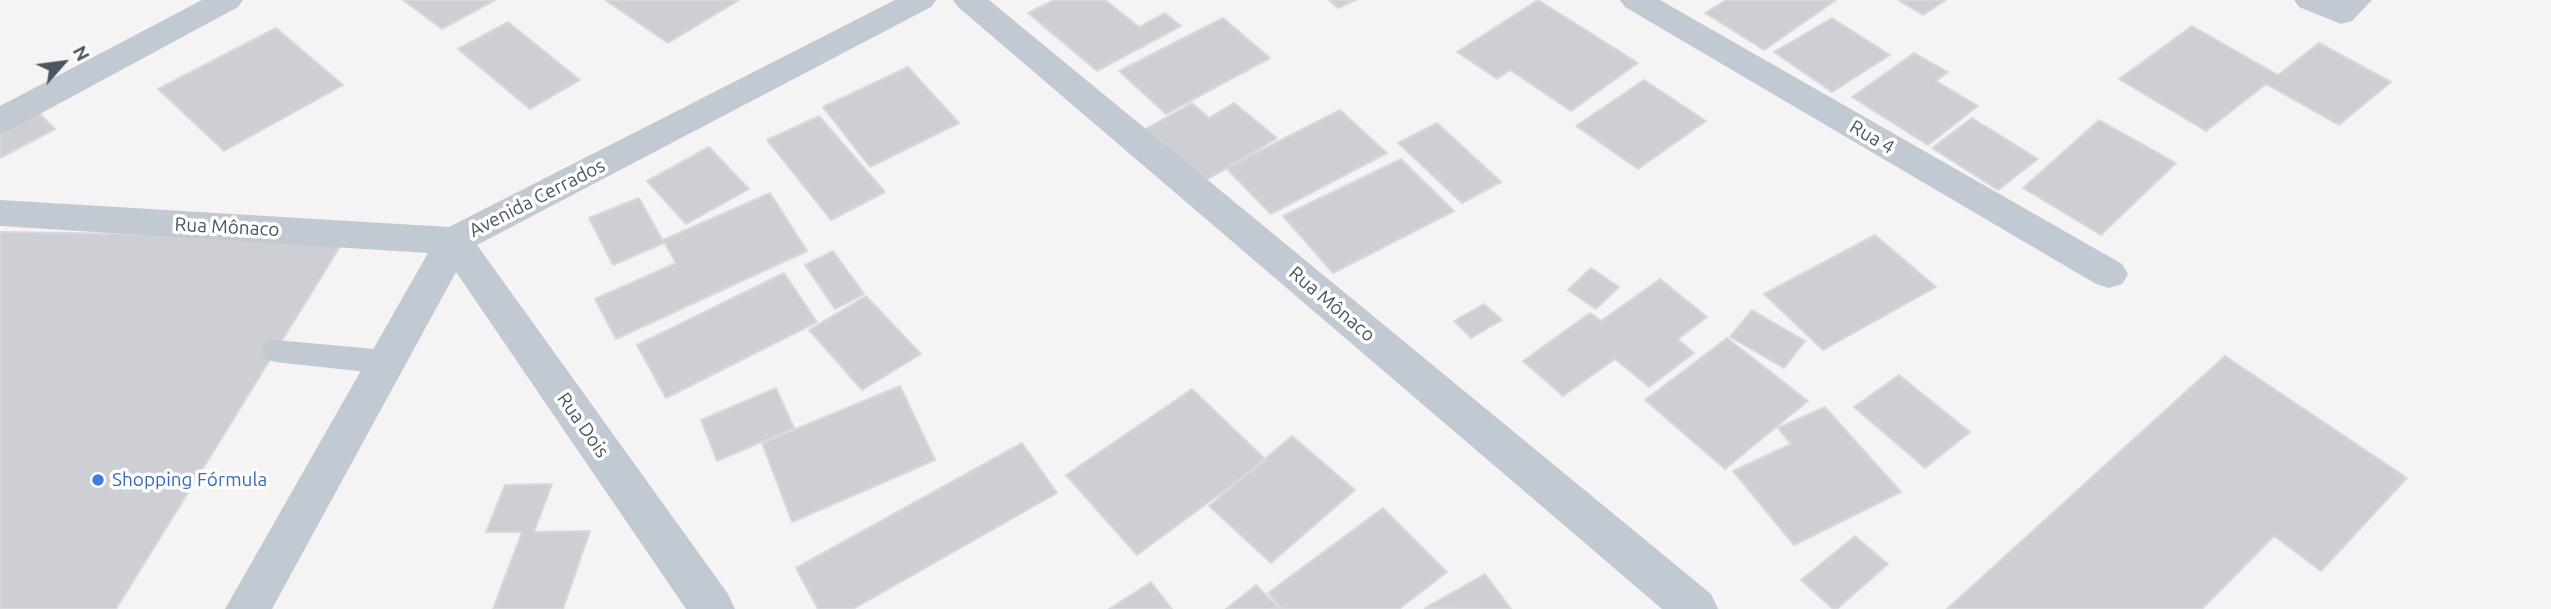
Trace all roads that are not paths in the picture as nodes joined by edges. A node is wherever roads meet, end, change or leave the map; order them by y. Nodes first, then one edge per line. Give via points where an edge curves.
1 (227, 0) edge
2 (920, 0) edge
3 (969, 0) edge
4 (1636, 0) edge
5 (2310, 0) edge
6 (2356, 0) edge
7 (0, 121) edge
8 (0, 214) edge
9 (454, 241) junction
10 (2109, 274) dead end
11 (275, 351) dead end
12 (386, 362) junction
13 (248, 609) edge
14 (712, 609) edge
15 (1695, 609) edge

1 - 7 street
2 - 9 street, Avenida Cerrados
3 - 15 street, Rua Mônaco
4 - 10 street, Rua 4
5 - 6 street via 2341,14
8 - 9 street, Rua Mônaco
9 - 12 street, Avenida Cerrados
9 - 14 street, Rua Dois
11 - 12 lane
12 - 13 street, Avenida Cerrados

